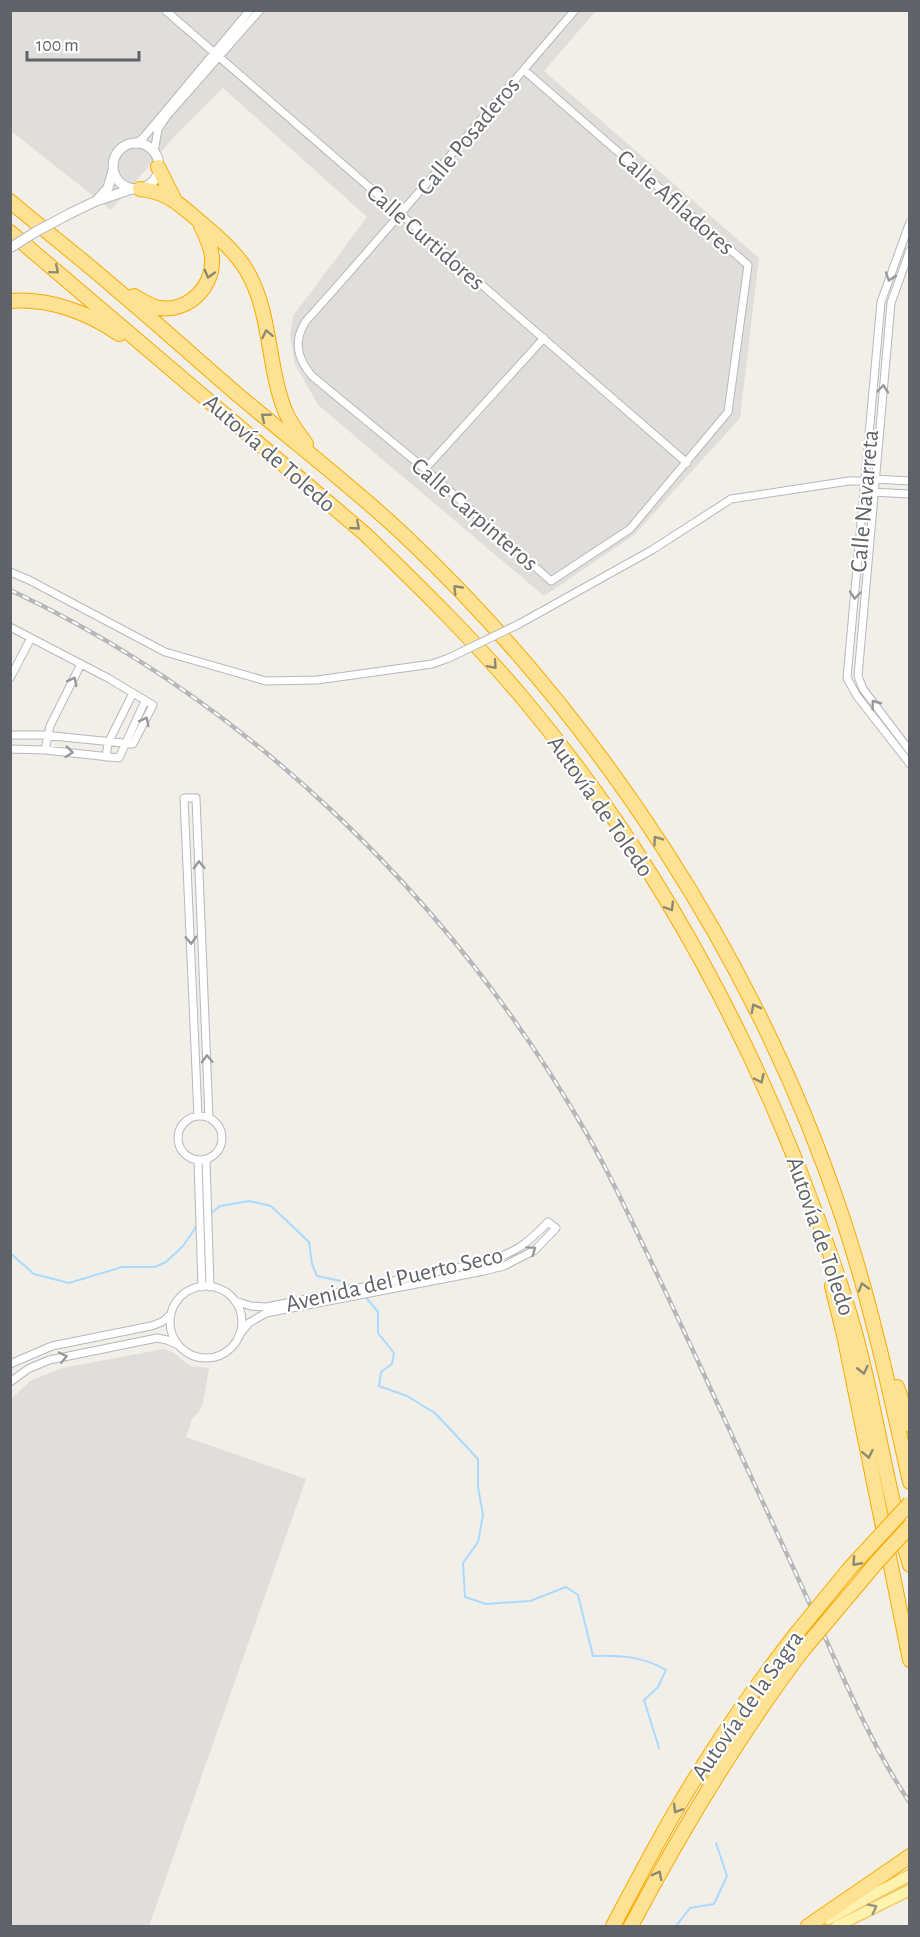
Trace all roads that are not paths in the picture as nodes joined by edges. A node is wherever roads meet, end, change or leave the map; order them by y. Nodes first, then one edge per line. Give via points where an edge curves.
1 (165, 10) edge
2 (250, 10) edge
3 (260, 10) edge
4 (575, 10) edge
5 (216, 55) junction
6 (524, 70) junction
7 (136, 144) junction
8 (156, 160) junction
9 (113, 168) junction
10 (136, 189) junction
11 (174, 200) junction
12 (10, 201) edge
13 (96, 201) junction
14 (401, 215) junction
15 (197, 219) junction
16 (909, 222) edge
17 (10, 232) edge
18 (10, 248) edge
19 (909, 250) edge
20 (115, 288) junction
21 (10, 301) edge
22 (543, 338) junction
23 (298, 346) joint
24 (152, 352) junction
25 (311, 454) junction
26 (687, 463) junction
27 (424, 469) junction
28 (875, 479) junction
29 (862, 480) junction
30 (909, 481) edge
31 (865, 491) junction
32 (874, 492) junction
33 (909, 494) edge
34 (10, 572) edge
35 (10, 627) edge
36 (31, 638) junction
37 (81, 664) junction
38 (10, 678) edge
39 (133, 693) junction
40 (145, 701) junction
41 (10, 735) edge
42 (47, 736) junction
43 (108, 743) junction
44 (124, 744) junction
45 (10, 749) edge
46 (45, 750) junction
47 (909, 751) edge
48 (106, 757) junction
49 (909, 764) edge
50 (198, 1116) junction
51 (209, 1118) junction
52 (202, 1161) junction
53 (823, 1233) junction
54 (202, 1287) junction
55 (210, 1287) junction
56 (236, 1301) junction
57 (171, 1314) junction
58 (239, 1335) junction
59 (880, 1344) junction
60 (179, 1346) junction
61 (10, 1364) edge
62 (10, 1382) edge
63 (909, 1425) edge
64 (909, 1482) edge
65 (909, 1503) edge
66 (909, 1526) edge
67 (909, 1565) edge
68 (903, 1629) junction
69 (909, 1648) edge
70 (909, 1660) edge
71 (909, 1856) edge
72 (909, 1875) edge
73 (909, 1890) edge
74 (613, 1926) edge
75 (631, 1926) edge
76 (808, 1926) edge
77 (816, 1926) edge
78 (837, 1926) edge

1 - 5 street, Calle Curtidores
2 - 5 street
3 - 5 street
4 - 6 street, Calle Posaderos
5 - 7 street
5 - 8 street via 158,129
5 - 14 street, Calle Curtidores
6 - 14 street, Calle Posaderos
6 - 26 street, Calle Afiladores via 748,265 728,412
7 - 8 street via 143,145
7 - 9 street via 117,153
8 - 10 street via 153,181
8 - 11 highway
9 - 10 street via 119,182
9 - 13 street via 108,188
10 - 11 highway via 161,193
10 - 13 street
11 - 15 highway
12 - 20 highway, Autovía de Toledo
13 - 18 street, bridge
14 - 22 street, Calle Curtidores
14 - 23 street, Calle Posaderos via 306,321
15 -> 20 highway via 212,255 208,282 197,297 179,307 156,307
25 -> 15 highway via 279,392 260,303 248,272 228,246
16 -> 29 street, Calle Navarreta via 881,302
17 -> 24 highway, Autovía de Toledo
28 -> 19 street, Calle Navarreta via 891,303
25 -> 20 highway, Autovía de Toledo
21 - 24 highway via 44,302 84,315
22 - 26 street, Calle Curtidores
22 - 27 street
23 - 27 street, Calle Carpinteros via 302,364 312,376
24 -> 53 highway, Autovía de Toledo via 365,534 419,586 467,634 582,773 650,874 723,1000 780,1123
59 -> 25 highway, Autovía de Toledo via 842,1216 810,1130 766,1029 673,862 596,751 534,674 405,536
26 - 27 street, Calle Carpinteros via 630,529 551,581
28 - 29 street
28 - 30 street
28 - 32 street, Calle Navarreta
29 - 31 street, Calle Navarreta
29 - 34 street, bridge via 731,499 652,550 450,658 317,680 266,681 165,652
31 - 32 street
31 -> 49 street, Calle Navarreta via 847,678
32 - 33 street
47 -> 32 street, Calle Navarreta via 863,689 858,676
35 - 36 street
36 - 37 street
36 - 38 street
37 - 39 street
42 -> 37 street
39 - 40 street
39 - 43 street
40 - 44 street
44 -> 40 street via 133,744 153,705
41 - 42 street
42 - 43 street
42 - 46 street
43 - 44 street
43 - 48 street
44 - 48 street via 118,758
45 - 46 street
46 -> 48 street
50 - 51 street
51 -> 50 street via 196,798 184,798
50 - 52 street via 180,1127 177,1142 184,1155
51 - 52 street via 218,1125 222,1138 218,1152
52 - 54 street
52 - 55 street
53 -> 67 highway, Autovía de Toledo via 851,1318
53 -> 68 highway
54 - 55 street, Avenida del Puerto Seco
54 - 57 street via 185,1293
55 - 56 street, Avenida del Puerto Seco via 228,1293
56 - 58 street via 242,1323
58 -> 56 street, Avenida del Puerto Seco via 255,1318 266,1313 504,1266 535,1250 556,1228 548,1222 528,1243 485,1262 267,1307
57 - 60 street via 170,1323
57 - 61 street via 151,1326 52,1346
58 - 60 street, Avenida del Puerto Seco via 233,1346 212,1358 200,1358
59 - 63 highway
59 - 64 highway, Autovía de Toledo
62 -> 60 street, Avenida del Puerto Seco via 32,1367 64,1356 157,1338
65 -> 74 highway, Autovía de la Sagra, bridge via 850,1568 751,1694 707,1759
75 -> 66 highway, Autovía de la Sagra, bridge via 702,1797 737,1743 803,1650
68 - 69 highway
68 - 70 highway
71 - 76 highway
72 - 77 main road
78 -> 73 main road

